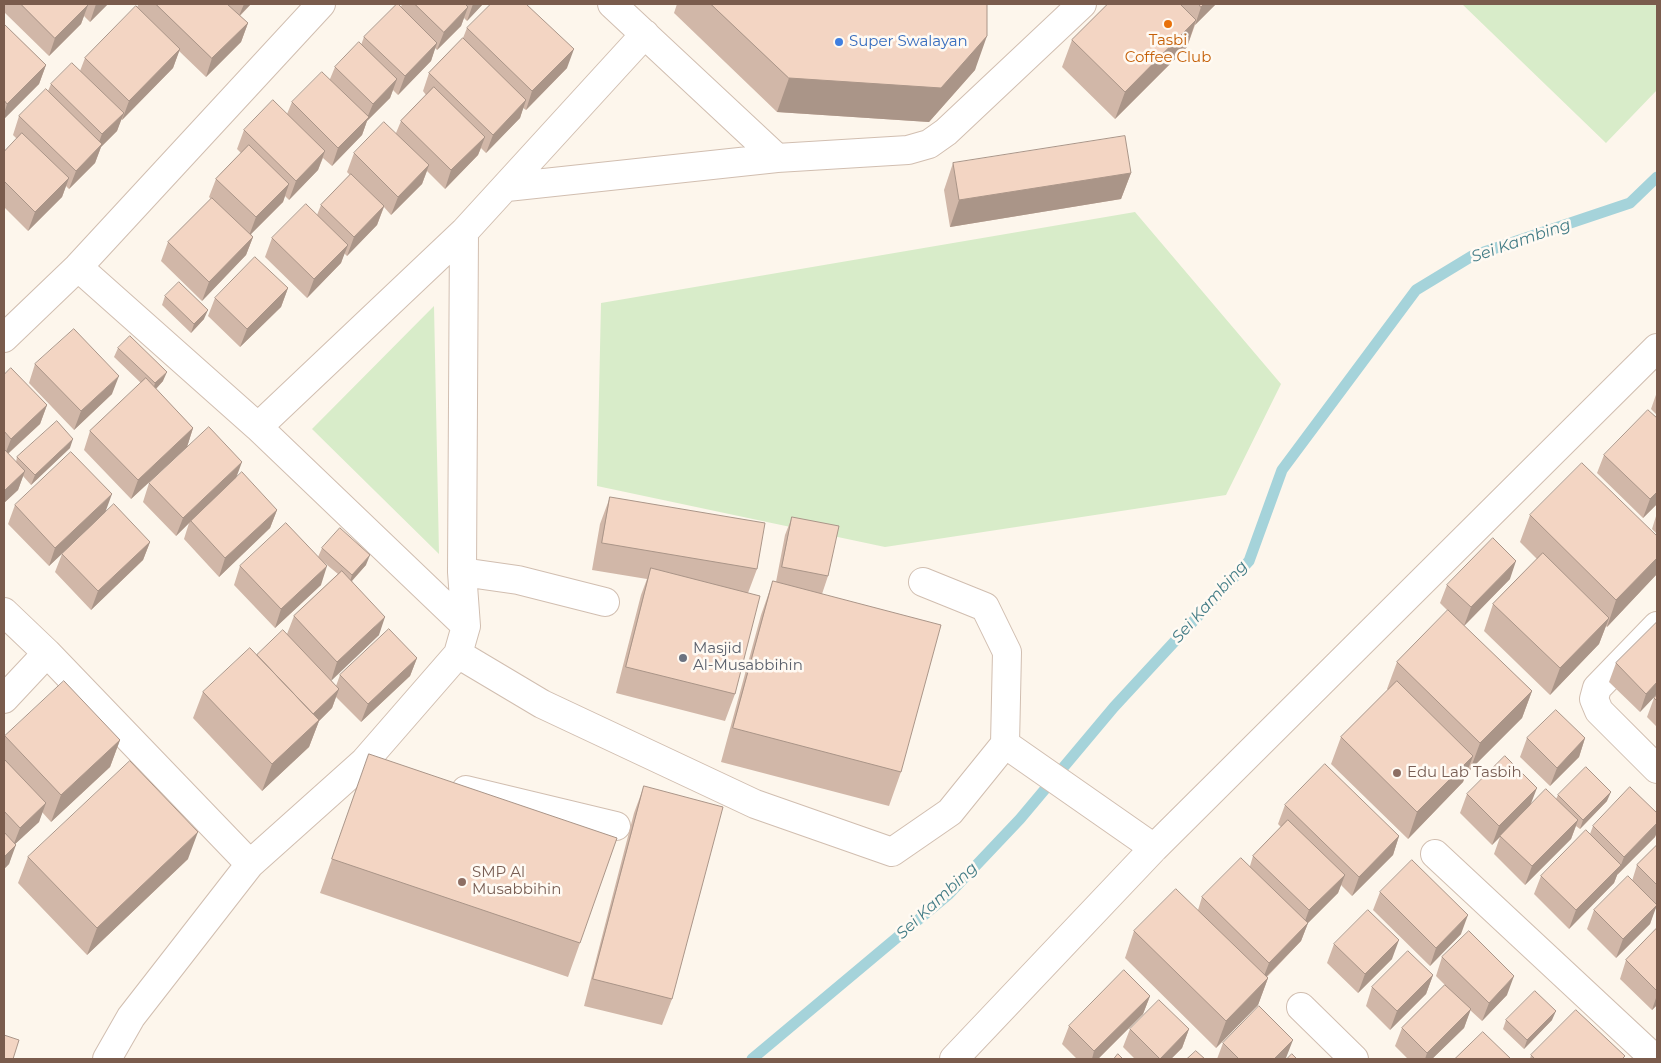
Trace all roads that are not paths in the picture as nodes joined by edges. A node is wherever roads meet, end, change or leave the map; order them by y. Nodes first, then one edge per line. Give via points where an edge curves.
1 (322, 4) edge
2 (612, 4) edge
3 (1074, 6) edge
4 (644, 34) junction
5 (777, 158) junction
6 (507, 187) junction
7 (464, 232) junction
8 (78, 267) junction
9 (4, 338) edge
10 (1657, 348) edge
11 (258, 427) junction
12 (462, 572) junction
13 (923, 582) dead end
14 (605, 602) dead end
15 (4, 612) edge
16 (466, 626) junction
17 (1657, 626) edge
18 (47, 654) junction
19 (458, 654) junction
20 (4, 699) edge
21 (1014, 751) junction
22 (364, 762) junction
23 (1657, 769) edge
24 (390, 770) edge
25 (445, 785) edge
26 (616, 826) dead end
27 (1154, 848) junction
28 (1435, 854) dead end
29 (250, 864) junction
30 (1301, 1007) dead end
31 (107, 1059) edge
32 (954, 1059) edge
33 (1354, 1059) edge
34 (1655, 1059) edge

1 - 8 street
2 - 4 street
3 - 5 street via 946,132 929,144 908,150
4 - 5 street
4 - 6 street
5 - 6 street
6 - 7 street
7 - 11 street
7 - 12 street
8 - 9 street
8 - 11 street
10 - 27 street
11 - 16 street
12 - 14 street via 518,580
12 - 16 street
13 - 21 street via 985,607 1007,652
15 - 18 street
16 - 19 street
17 - 23 street via 1597,688 1594,699 1599,711
18 - 20 street
18 - 29 street
19 - 21 street via 542,704 754,804 892,852 950,812
19 - 22 street
21 - 27 street
22 - 24 street
22 - 29 street
25 - 26 street
27 - 32 street
28 - 34 street
29 - 31 street via 131,1017
30 - 33 street

